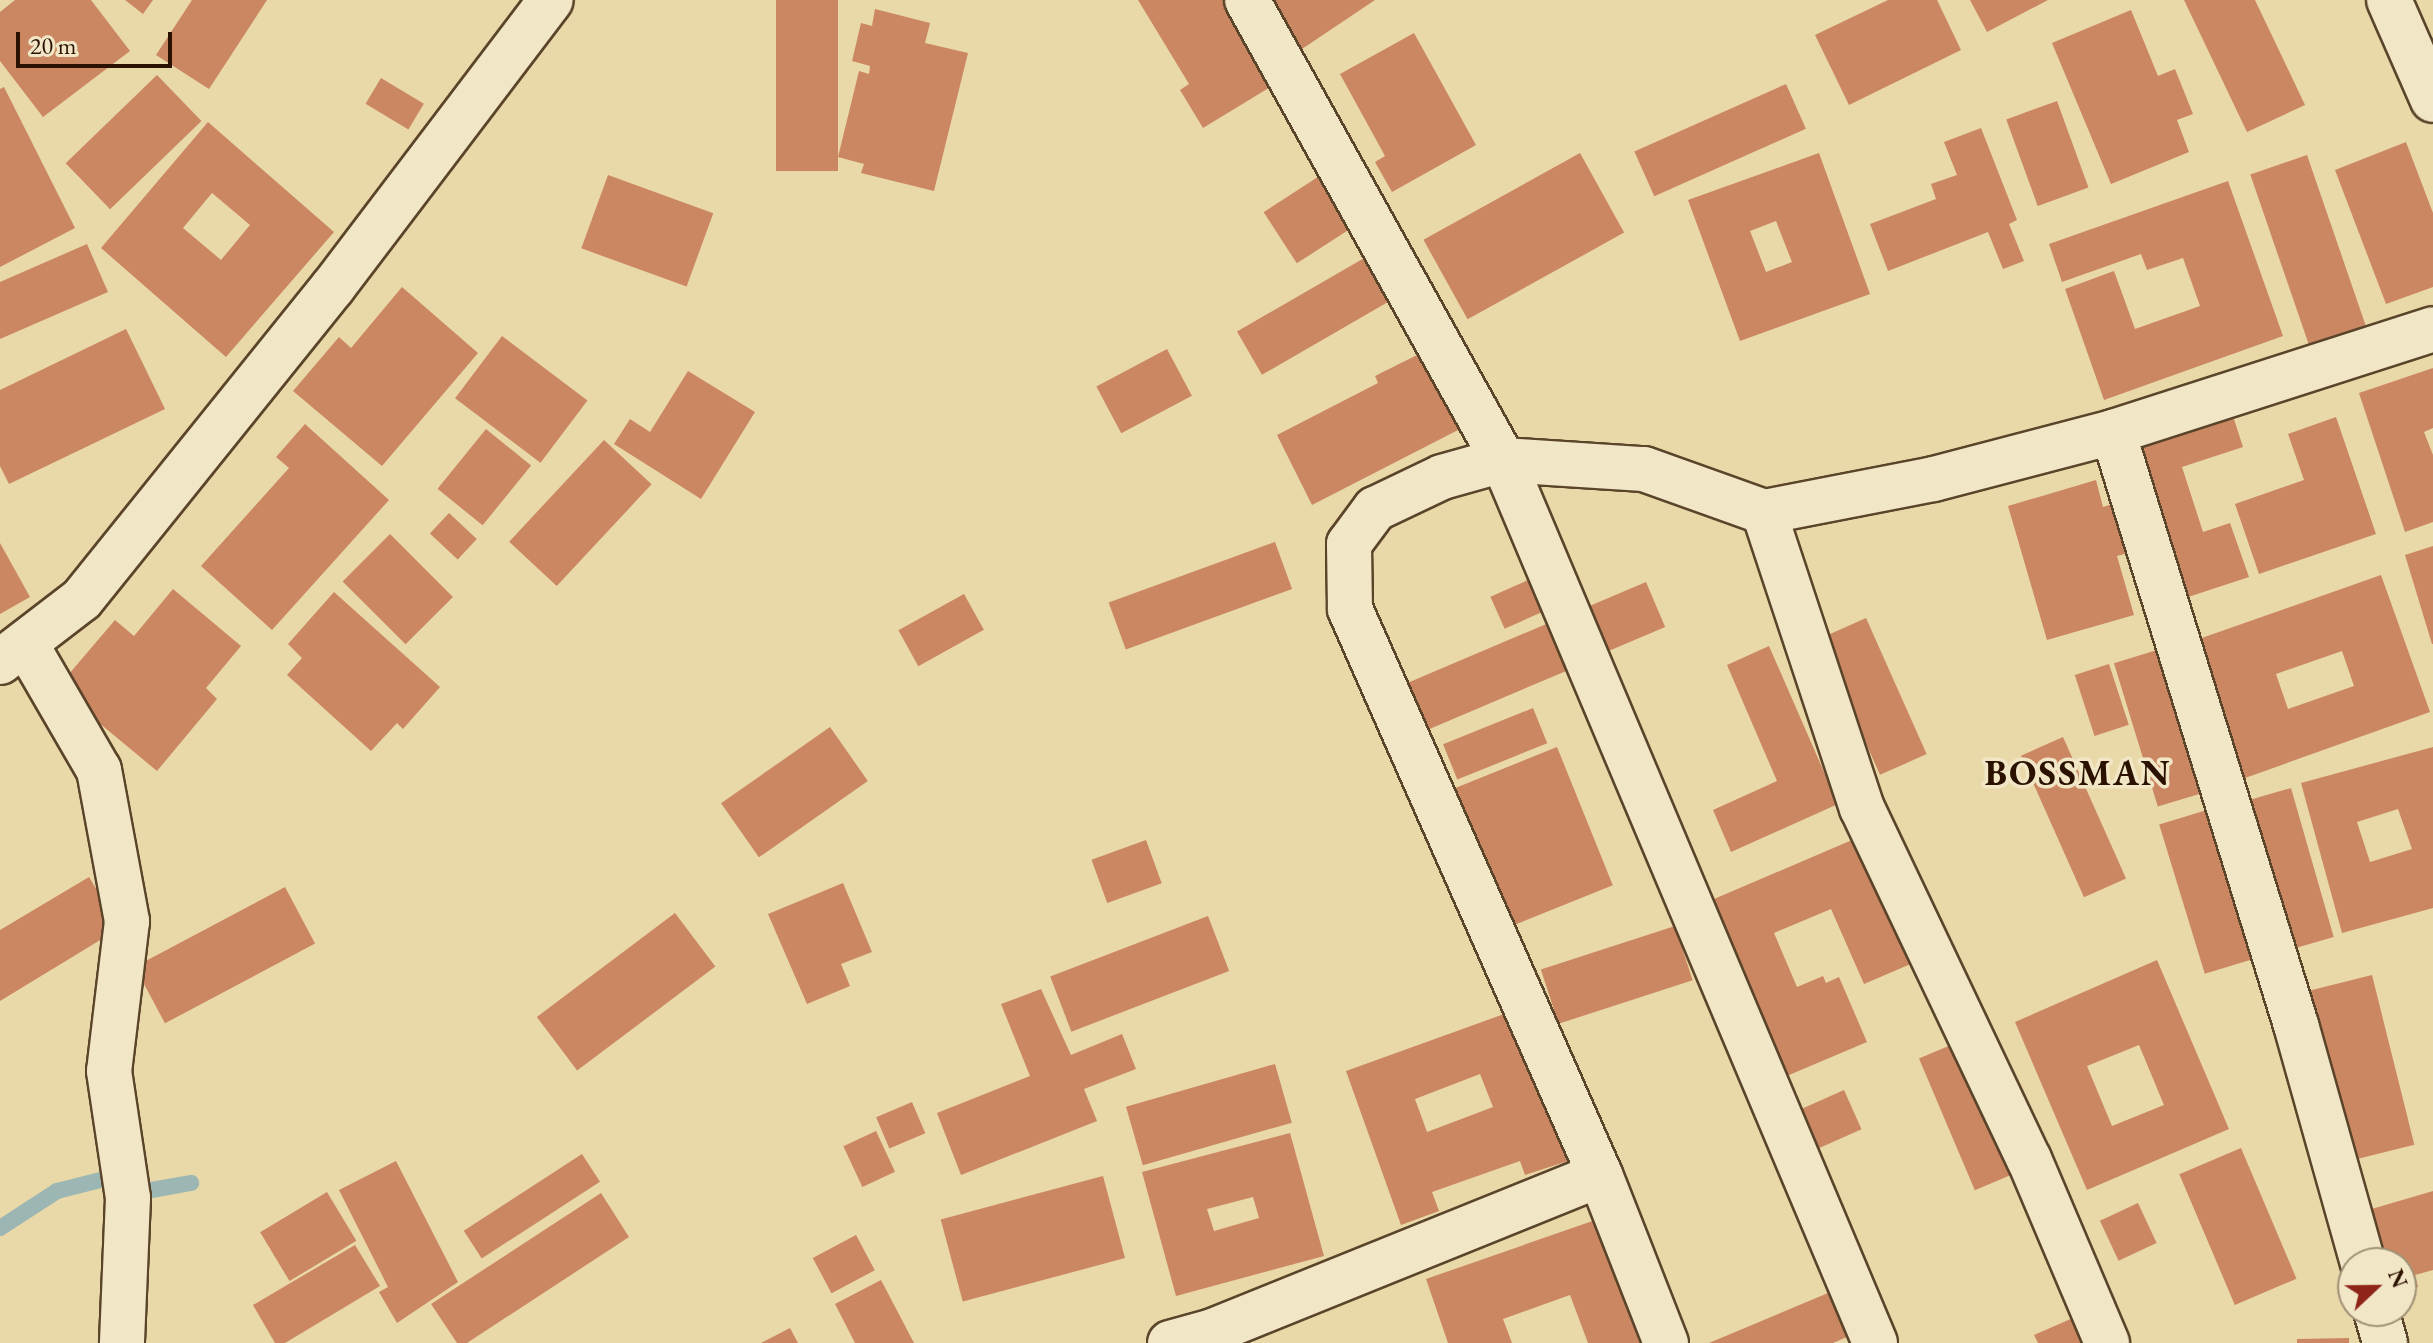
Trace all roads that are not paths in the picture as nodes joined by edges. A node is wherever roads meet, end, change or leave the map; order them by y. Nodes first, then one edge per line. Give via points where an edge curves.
1 (551, 0) edge
2 (1247, 0) edge
3 (2389, 0) edge
4 (2433, 100) edge
5 (2433, 329) edge
6 (2113, 432) junction
7 (1503, 460) junction
8 (1764, 512) junction
9 (13, 654) edge
10 (1600, 1175) junction
11 (2358, 1247) edge
12 (122, 1343) edge
13 (1170, 1343) edge
14 (1666, 1343) edge
15 (1875, 1343) edge
16 (2107, 1343) edge

1 - 9 street via 333,287 82,599
2 - 7 street
3 - 4 street
5 - 6 street
6 - 8 street via 1934,479
6 - 11 street via 2296,1025
7 - 8 street via 1644,469
7 - 10 street via 1442,477 1375,509 1349,544 1350,609
7 - 15 street
8 - 16 street via 1862,808 2029,1159
9 - 12 street via 99,770 114,838 127,921 109,1071 126,1180
10 - 13 street via 1213,1331
10 - 14 street

